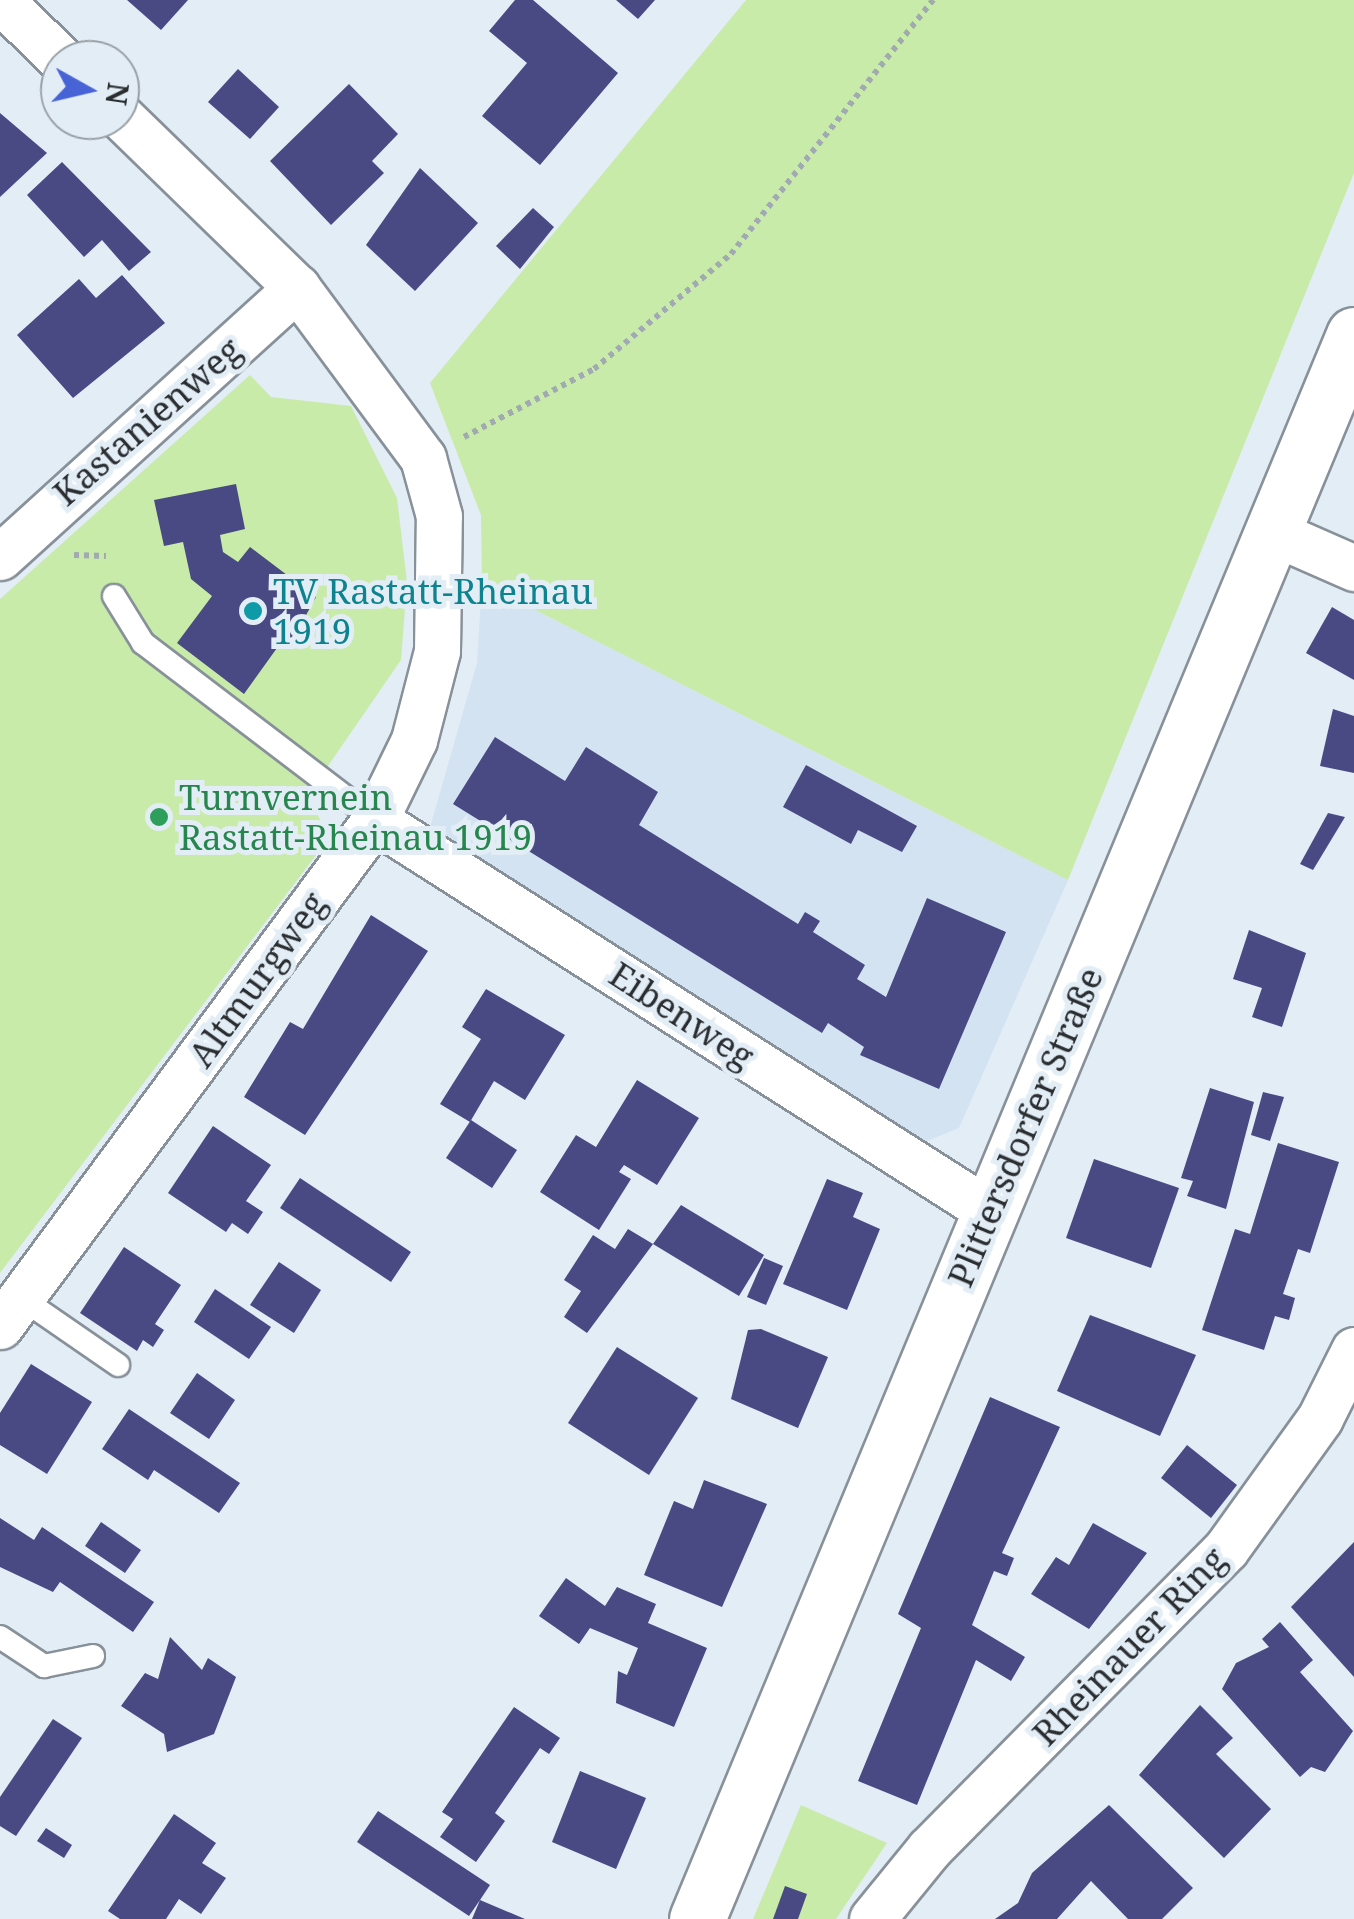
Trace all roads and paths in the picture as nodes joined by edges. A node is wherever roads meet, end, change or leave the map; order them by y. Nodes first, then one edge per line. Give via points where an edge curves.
1 (0, 0) edge
2 (933, 0) edge
3 (41, 40) edge
4 (140, 135) edge
5 (298, 288) junction
6 (1354, 335) edge
7 (423, 458) junction
8 (33, 522) junction
9 (1272, 532) junction
10 (0, 557) edge
11 (1354, 568) edge
12 (114, 596) joint
13 (375, 820) junction
14 (990, 1211) junction
15 (11, 1312) edge
16 (1354, 1350) edge
17 (118, 1366) dead end
18 (0, 1637) edge
19 (93, 1656) dead end
20 (697, 1919) edge
21 (872, 1919) edge

1 - 3 street
2 - 7 path via 731,254 594,369
4 - 5 street, Altmurgweg
5 - 7 street, Altmurgweg
5 - 8 street, Kastanienweg
6 - 9 street, Plittersdorfer Straße
7 - 13 street, Altmurgweg via 439,516 436,651 414,740
8 - 10 street, Kastanienweg
8 - 12 path via 63,555 113,557
9 - 11 street
9 - 14 street, Plittersdorfer Straße
12 - 13 lane via 143,644
13 - 14 street, Eibenweg
13 - 15 street, Altmurgweg
14 - 20 street, Plittersdorfer Straße
15 - 17 lane
16 - 21 street, Rheinauer Ring via 1320,1418 1226,1549 929,1849
18 - 19 lane via 44,1666

